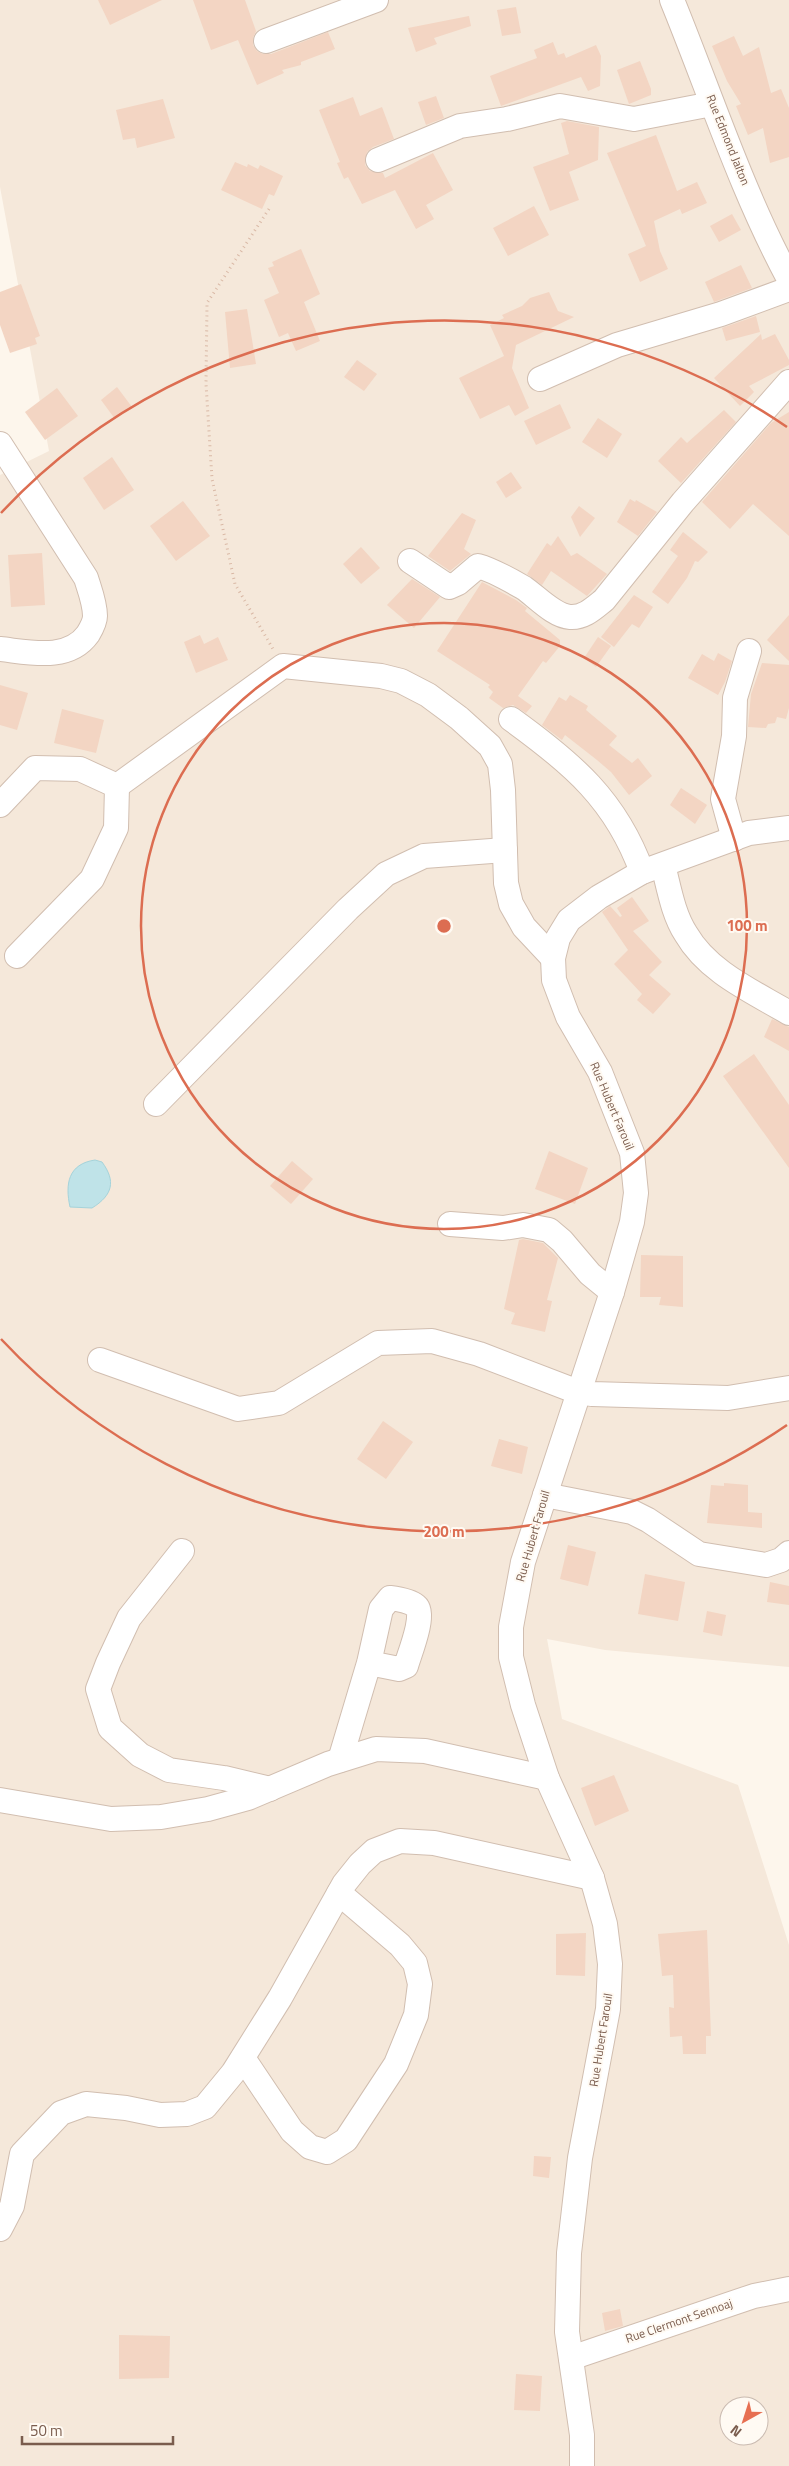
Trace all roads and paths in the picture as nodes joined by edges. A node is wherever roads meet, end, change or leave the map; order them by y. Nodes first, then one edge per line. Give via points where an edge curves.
1 (376, 0) edge
2 (672, 0) edge
3 (266, 41) dead end
4 (712, 104) junction
5 (378, 160) dead end
6 (269, 209) dead end
7 (789, 279) edge
8 (789, 289) edge
9 (540, 379) dead end
10 (789, 382) edge
11 (0, 444) edge
12 (410, 561) dead end
13 (0, 649) edge
14 (749, 651) dead end
15 (283, 666) junction
16 (511, 719) dead end
17 (117, 786) junction
18 (0, 805) edge
19 (789, 828) edge
20 (734, 839) junction
21 (505, 850) junction
22 (652, 868) junction
23 (17, 956) dead end
24 (553, 958) junction
25 (789, 1013) edge
26 (156, 1104) dead end
27 (450, 1224) dead end
28 (612, 1292) junction
29 (100, 1360) dead end
30 (789, 1388) edge
31 (578, 1392) junction
32 (545, 1495) junction
33 (182, 1551) dead end
34 (789, 1553) edge
35 (369, 1663) dead end
36 (340, 1760) junction
37 (547, 1778) junction
38 (270, 1789) junction
39 (0, 1800) edge
40 (592, 1878) junction
41 (339, 1893) junction
42 (243, 2058) junction
43 (0, 2229) edge
44 (789, 2289) edge
45 (571, 2358) junction
46 (582, 2466) edge

1 - 3 street
2 - 4 street, Rue Edmond Jalton
4 - 5 street via 634,119 560,106 460,126
4 - 7 street, Rue Edmond Jalton
6 - 15 path via 207,303 206,384 212,479 236,584
8 - 9 street via 617,345
10 - 12 street via 683,502 604,600 591,611 580,616 561,614 523,588 478,566 449,587
11 - 13 street via 86,578 95,619 81,643 65,651 43,653
14 - 20 street via 735,698 734,736 722,798
15 - 17 street
15 - 21 street via 401,681 428,695 459,718 490,746 500,764
16 - 22 street via 598,792
17 - 18 street via 80,769 35,768
17 - 23 street via 116,828 92,878
19 - 20 street, Rue Hubert Farouil via 749,833
20 - 22 street, Rue Hubert Farouil
21 - 24 street via 506,883 511,904 524,927
21 - 26 street via 424,856 386,874
22 - 24 street, Rue Hubert Farouil via 599,897 570,920 558,938
22 - 25 street via 685,934 704,959
24 - 28 street, Rue Hubert Farouil via 554,980 568,1017 600,1072 632,1153 636,1193 632,1222
27 - 28 street via 502,1228 523,1225 549,1230 590,1274
28 - 31 street, Rue Hubert Farouil
29 - 31 street via 238,1409 278,1403 378,1343 432,1341 480,1354
30 - 31 street via 728,1398
31 - 32 street, Rue Hubert Farouil
32 - 34 street via 632,1512 699,1554 766,1565 781,1560
32 - 37 street, Rue Hubert Farouil via 523,1562 511,1627 511,1657
33 - 38 street via 129,1618 108,1663 98,1689 110,1728 140,1755 169,1770
35 - 36 street
36 - 37 street via 376,1749 425,1751
36 - 38 street
37 - 40 street, Rue Hubert Farouil
38 - 39 street via 208,1809 161,1817 111,1819
40 - 41 street via 434,1843 400,1841 374,1851
40 - 45 street, Rue Hubert Farouil via 605,1924 610,1964 608,2009 580,2158 569,2253 567,2332
41 - 42 street
41 - 42 street via 400,1945 415,1963 420,1984 416,2014 396,2064 346,2140 327,2152 310,2147 292,2131
42 - 43 street via 205,2107 187,2114 160,2115 86,2104 61,2113 22,2154 12,2206
44 - 45 street, Rue Clermont Sennoaj via 754,2296
45 - 46 street, Rue Hubert Farouil via 582,2436

